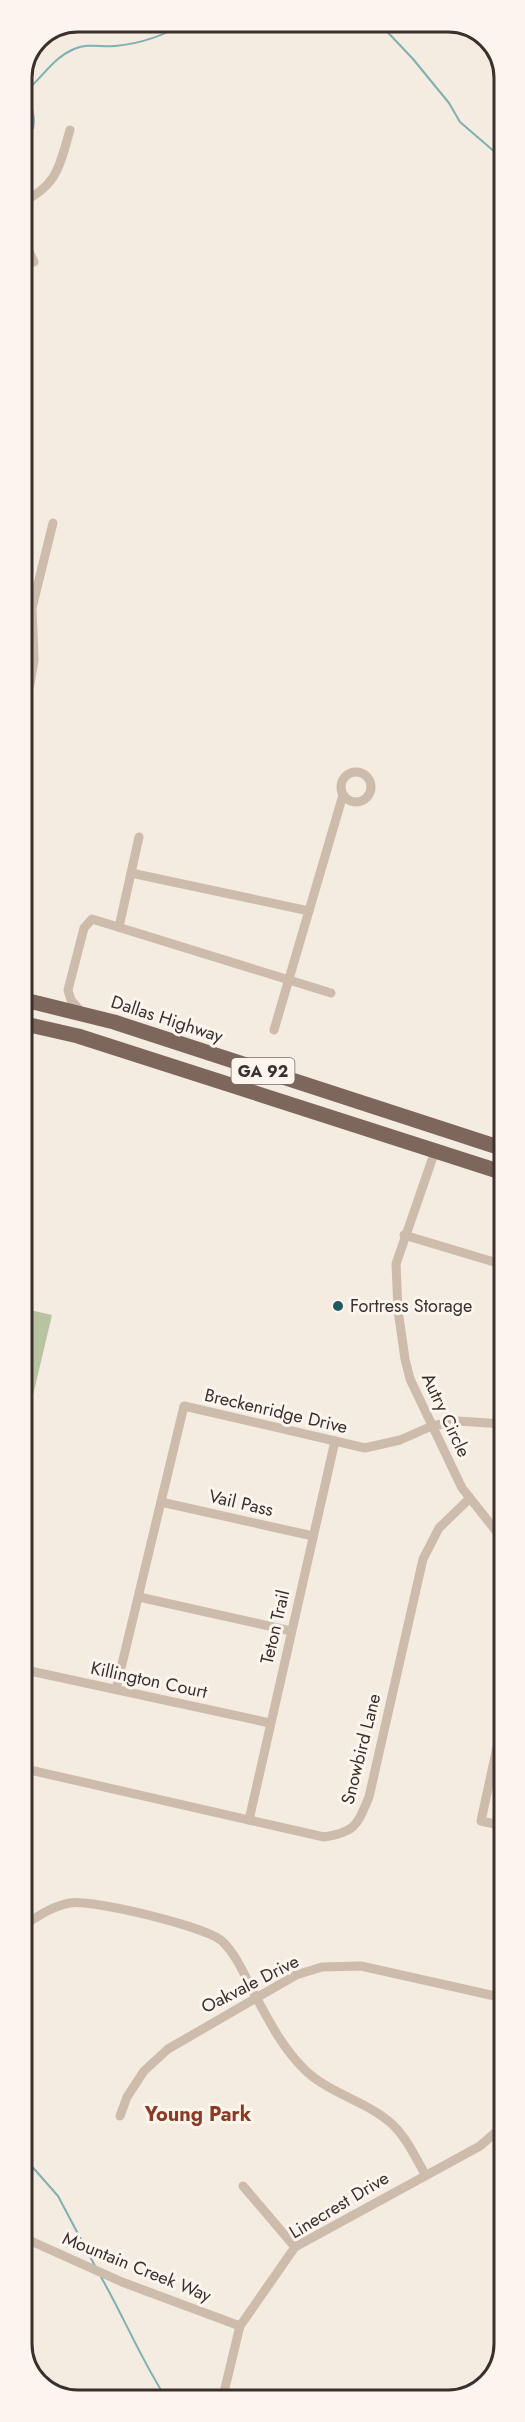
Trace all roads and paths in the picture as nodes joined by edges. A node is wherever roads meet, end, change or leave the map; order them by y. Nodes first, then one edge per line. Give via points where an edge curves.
1 (69, 130) dead end
2 (31, 198) edge
3 (31, 256) edge
4 (34, 262) dead end
5 (53, 523) dead end
6 (31, 676) edge
7 (344, 795) dead end
8 (139, 837) dead end
9 (131, 873) junction
10 (309, 911) junction
11 (119, 927) junction
12 (289, 981) junction
13 (68, 990) junction
14 (331, 993) dead end
15 (31, 1001) edge
16 (46, 1004) junction
17 (82, 1013) junction
18 (31, 1025) edge
19 (274, 1030) dead end
20 (493, 1146) edge
21 (435, 1151) junction
22 (493, 1170) edge
23 (405, 1235) junction
24 (494, 1261) edge
25 (494, 1423) edge
26 (432, 1426) junction
27 (335, 1441) junction
28 (470, 1498) junction
29 (161, 1502) junction
30 (494, 1528) edge
31 (313, 1536) junction
32 (139, 1598) junction
33 (291, 1631) junction
34 (32, 1671) edge
35 (116, 1689) junction
36 (270, 1723) junction
37 (494, 1762) edge
38 (32, 1770) edge
39 (249, 1820) junction
40 (494, 1824) edge
41 (32, 1920) edge
42 (494, 1996) edge
43 (255, 1997) junction
44 (120, 2116) dead end
45 (494, 2134) edge
46 (425, 2174) junction
47 (243, 2186) dead end
48 (32, 2242) edge
49 (295, 2247) junction
50 (240, 2326) junction
51 (225, 2388) dead end

1 - 2 street via 57,173
3 - 4 street
5 - 6 street via 32,608
7 - 10 street
8 - 9 street
9 - 10 street
9 - 11 street
10 - 12 street
11 - 12 street
11 - 13 street via 89,921
12 - 14 street
12 - 19 street
13 - 16 street
13 - 17 street via 70,1000
15 - 16 main road, Dallas Highway / GA 92
16 - 17 main road, Dallas Highway / GA 92
17 - 20 main road, Dallas Highway / GA 92
18 - 21 main road, GA 92 via 78,1036
21 - 22 main road, GA 92
21 - 23 street, Autry Circle
23 - 24 street
23 - 26 street, Autry Circle via 396,1264 398,1310 410,1378
25 - 26 street, Breckenridge Drive via 457,1421
26 - 27 street, Breckenridge Drive via 400,1440 364,1448
26 - 28 street, Autry Circle
27 - 29 street, Breckenridge Drive via 184,1406
27 - 31 street, Teton Trail
28 - 30 street, Autry Circle
28 - 39 street, Snowbird Lane via 439,1528 423,1559 369,1797 357,1824 341,1834 324,1837
29 - 31 street, Vail Pass
29 - 32 street, Breckenridge Drive
31 - 33 street, Teton Trail
32 - 33 street
32 - 35 street, Breckenridge Drive
33 - 36 street, Teton Trail
34 - 35 street, Killington Court
35 - 36 street, Killington Court
36 - 39 street, Teton Trail
37 - 40 street via 481,1821
38 - 39 street, Snowbird Lane
41 - 43 street via 71,1903 100,1904 187,1926 223,1941
42 - 43 street, Oakvale Drive via 361,1966 322,1967 296,1975
43 - 44 street, Oakvale Drive via 168,2049 144,2071
43 - 46 street via 286,2051 325,2086 392,2124
45 - 46 street, Linecrest Drive via 480,2146
46 - 49 street, Linecrest Drive
47 - 49 street
48 - 50 street, Mountain Creek Way via 122,2282
49 - 50 street, Linecrest Drive
50 - 51 street, Linecrest Drive

